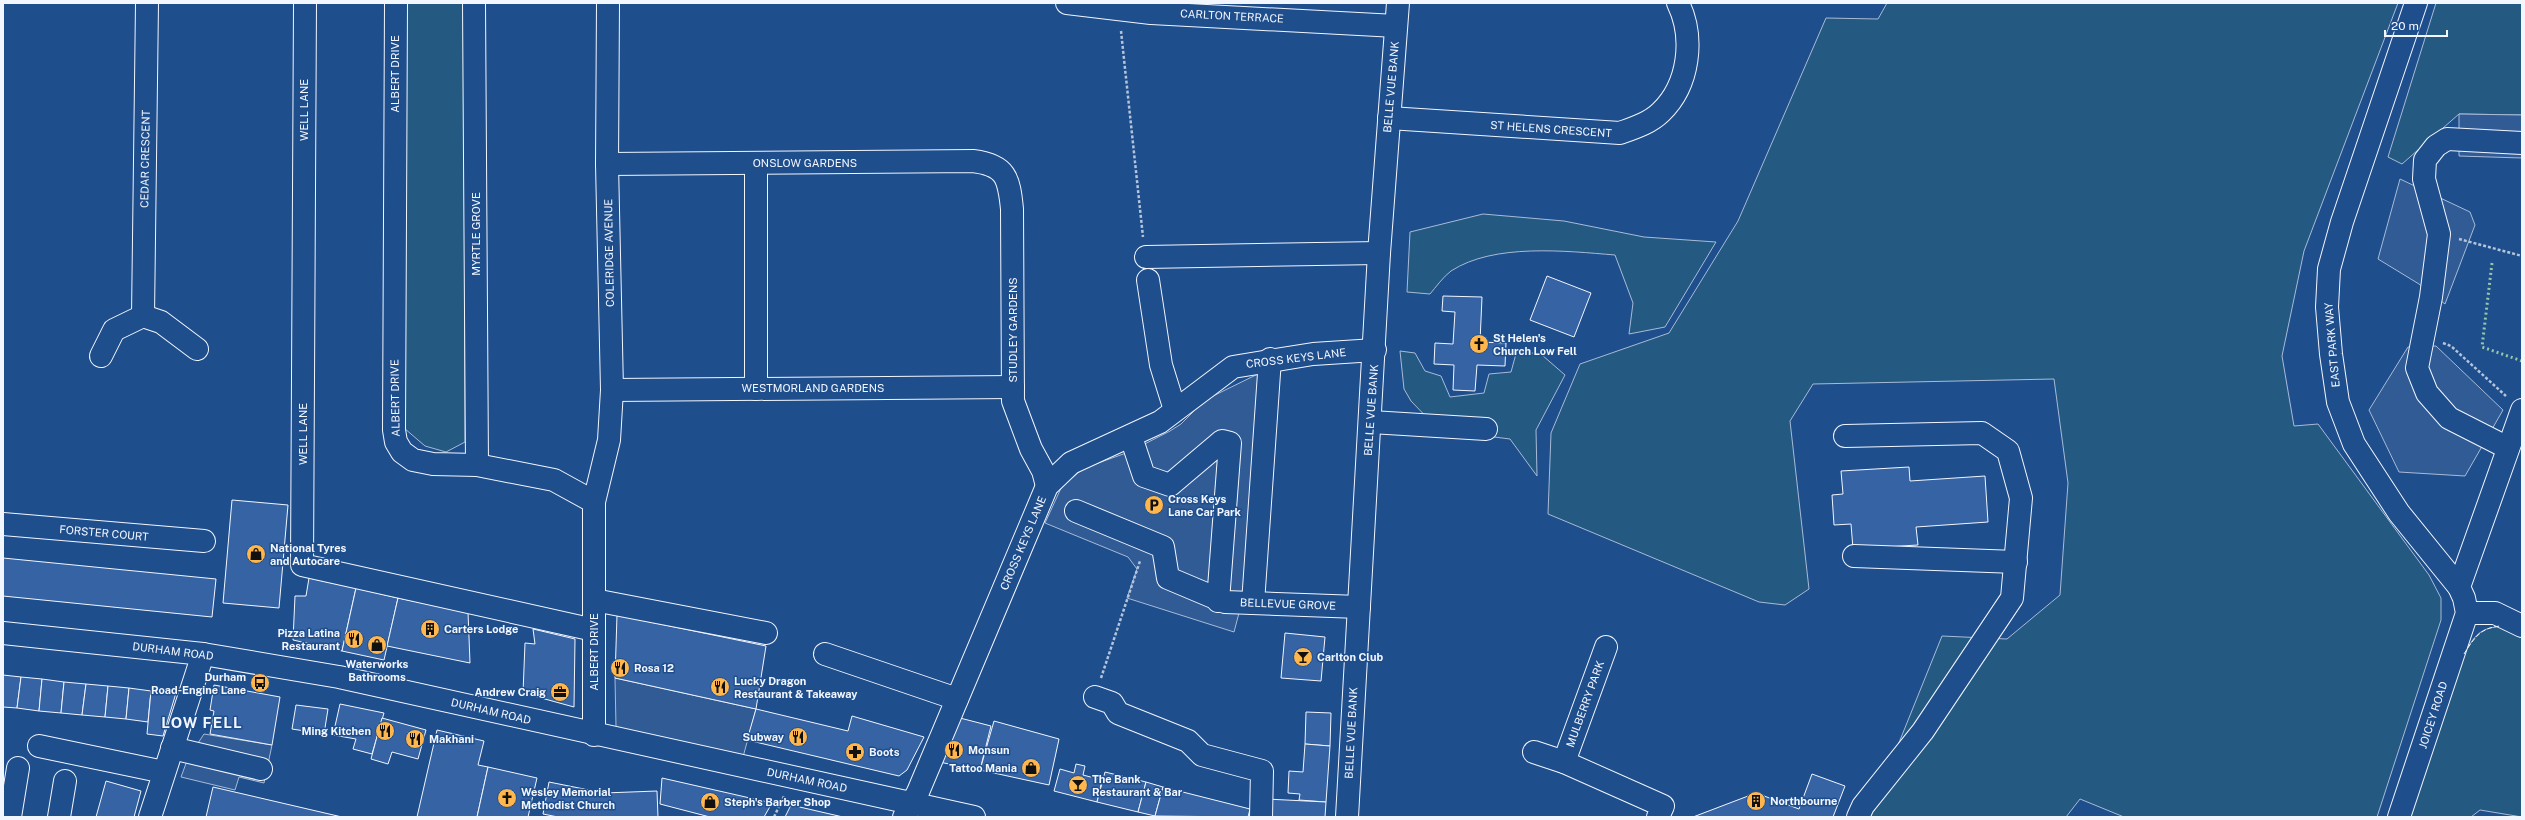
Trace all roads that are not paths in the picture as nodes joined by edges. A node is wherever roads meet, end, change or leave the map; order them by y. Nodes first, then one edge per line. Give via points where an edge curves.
1 (147, 3) edge
2 (304, 3) edge
3 (396, 3) edge
4 (474, 3) edge
5 (608, 3) edge
6 (1067, 3) edge
7 (1398, 3) edge
8 (1678, 3) edge
9 (2416, 3) edge
10 (1396, 26) junction
11 (1389, 118) junction
12 (2522, 143) edge
13 (756, 163) junction
14 (607, 164) junction
15 (1001, 170) joint
16 (1379, 253) junction
17 (1146, 258) road end
18 (1148, 280) dead end
19 (143, 316) junction
20 (197, 349) dead end
21 (1375, 350) junction
22 (101, 356) dead end
23 (1270, 360) junction
24 (1014, 387) junction
25 (756, 389) junction
26 (612, 390) junction
27 (1175, 410) junction
28 (2522, 410) edge
29 (1371, 422) junction
30 (1486, 429) dead end
31 (1845, 436) dead end
32 (1131, 437) junction
33 (2508, 448) junction
34 (477, 465) junction
35 (1047, 486) junction
36 (594, 502) junction
37 (1076, 511) dead end
38 (3, 524) edge
39 (204, 541) dead end
40 (1854, 556) dead end
41 (2016, 562) junction
42 (2459, 587) junction
43 (594, 600) junction
44 (1218, 601) junction
45 (1253, 603) junction
46 (1359, 607) junction
47 (2467, 613) junction
48 (2522, 626) edge
49 (594, 630) junction
50 (3, 633) edge
51 (766, 633) dead end
52 (1606, 647) dead end
53 (203, 654) junction
54 (825, 654) dead end
55 (1095, 697) road end
56 (957, 699) junction
57 (594, 735) junction
58 (39, 746) dead end
59 (172, 748) junction
60 (1534, 752) dead end
61 (1564, 762) junction
62 (18, 768) dead end
63 (261, 769) dead end
64 (164, 772) junction
65 (65, 781) dead end
66 (907, 810) edge
67 (1660, 812) edge
68 (10, 817) edge
69 (59, 817) edge
70 (150, 817) edge
71 (974, 817) edge
72 (1261, 817) edge
73 (1347, 817) edge
74 (1858, 817) edge
75 (2399, 817) edge

1 - 19 street, CEDAR CRESCENT
2 - 49 street, WELL LANE via 302,565
3 - 34 street, ALBERT DRIVE via 396,442 402,452 413,460 433,464
4 - 34 street, MYRTLE GROVE
5 - 14 street, COLERIDGE AVENUE
6 - 10 street, CARLTON TERRACE via 1118,9
7 - 10 street, BELLE VUE BANK
8 - 11 street, ST HELENS CRESCENT via 1688,35 1687,59 1678,91 1660,113 1641,125 1620,133
9 - 42 street, EAST PARK WAY via 2342,222 2329,270 2329,338 2338,402 2354,444 2399,513
10 - 11 street, BELLE VUE BANK
11 - 16 street, BELLE VUE BANK
12 - 33 street via 2447,139 2436,146 2425,160 2424,180 2439,234 2431,297 2417,368 2427,393 2449,418
13 - 14 street, ONSLOW GARDENS
13 - 15 street, ONSLOW GARDENS via 972,161 989,163
13 - 25 street
14 - 26 street, COLERIDGE AVENUE
15 - 24 street, STUDLEY GARDENS via 1008,181 1012,209
16 - 17 street
16 - 21 street, BELLE VUE BANK
18 - 27 street via 1161,365
19 - 20 street via 161,322
19 - 22 street via 114,330
21 - 23 street, CROSS KEYS LANE
21 - 29 street, BELLE VUE BANK
23 - 27 street, CROSS KEYS LANE via 1232,367
23 - 45 street
24 - 25 street, WESTMORLAND GARDENS
24 - 35 street, STUDLEY GARDENS via 1013,401
25 - 26 street, WESTMORLAND GARDENS
26 - 36 street, COLERIDGE AVENUE via 609,440
27 - 32 street, CROSS KEYS LANE via 1160,422
28 - 33 street
29 - 30 street
29 - 46 street, BELLE VUE BANK
31 - 41 street via 1982,433 2008,451 2022,498
32 - 35 street, CROSS KEYS LANE via 1071,463
32 - 44 street via 1144,476 1170,485 1222,441 1230,443
33 - 42 street
34 - 36 street, ALBERT DRIVE via 554,480
35 - 56 street, CROSS KEYS LANE
36 - 43 street, ALBERT DRIVE
37 - 44 street via 1163,547 1168,578
38 - 39 street, FORSTER COURT
40 - 41 street
41 - 74 street via 2012,598 1923,731 1863,806
42 - 47 street, EAST PARK WAY
43 - 49 street, ALBERT DRIVE
43 - 51 street
44 - 45 street, BELLEVUE GROVE
45 - 46 street, BELLEVUE GROVE
46 - 73 street, BELLE VUE BANK
47 - 48 street via 2495,613
47 - 75 street, JOICEY ROAD
49 - 57 street, ALBERT DRIVE
50 - 53 street, DURHAM ROAD
52 - 61 street, MULBERRY PARK
53 - 57 street, DURHAM ROAD via 339,677
53 - 59 street
54 - 56 street
55 - 72 street via 1112,703 1118,713 1188,742 1202,755 1262,771
56 - 66 street, CROSS KEYS LANE via 918,792
57 - 66 street, DURHAM ROAD
58 - 64 street
59 - 63 street
59 - 64 street
60 - 61 street, MULBERRY PARK
61 - 67 street, MULBERRY PARK
62 - 68 street
64 - 70 street
65 - 69 street
66 - 71 street, DURHAM ROAD

